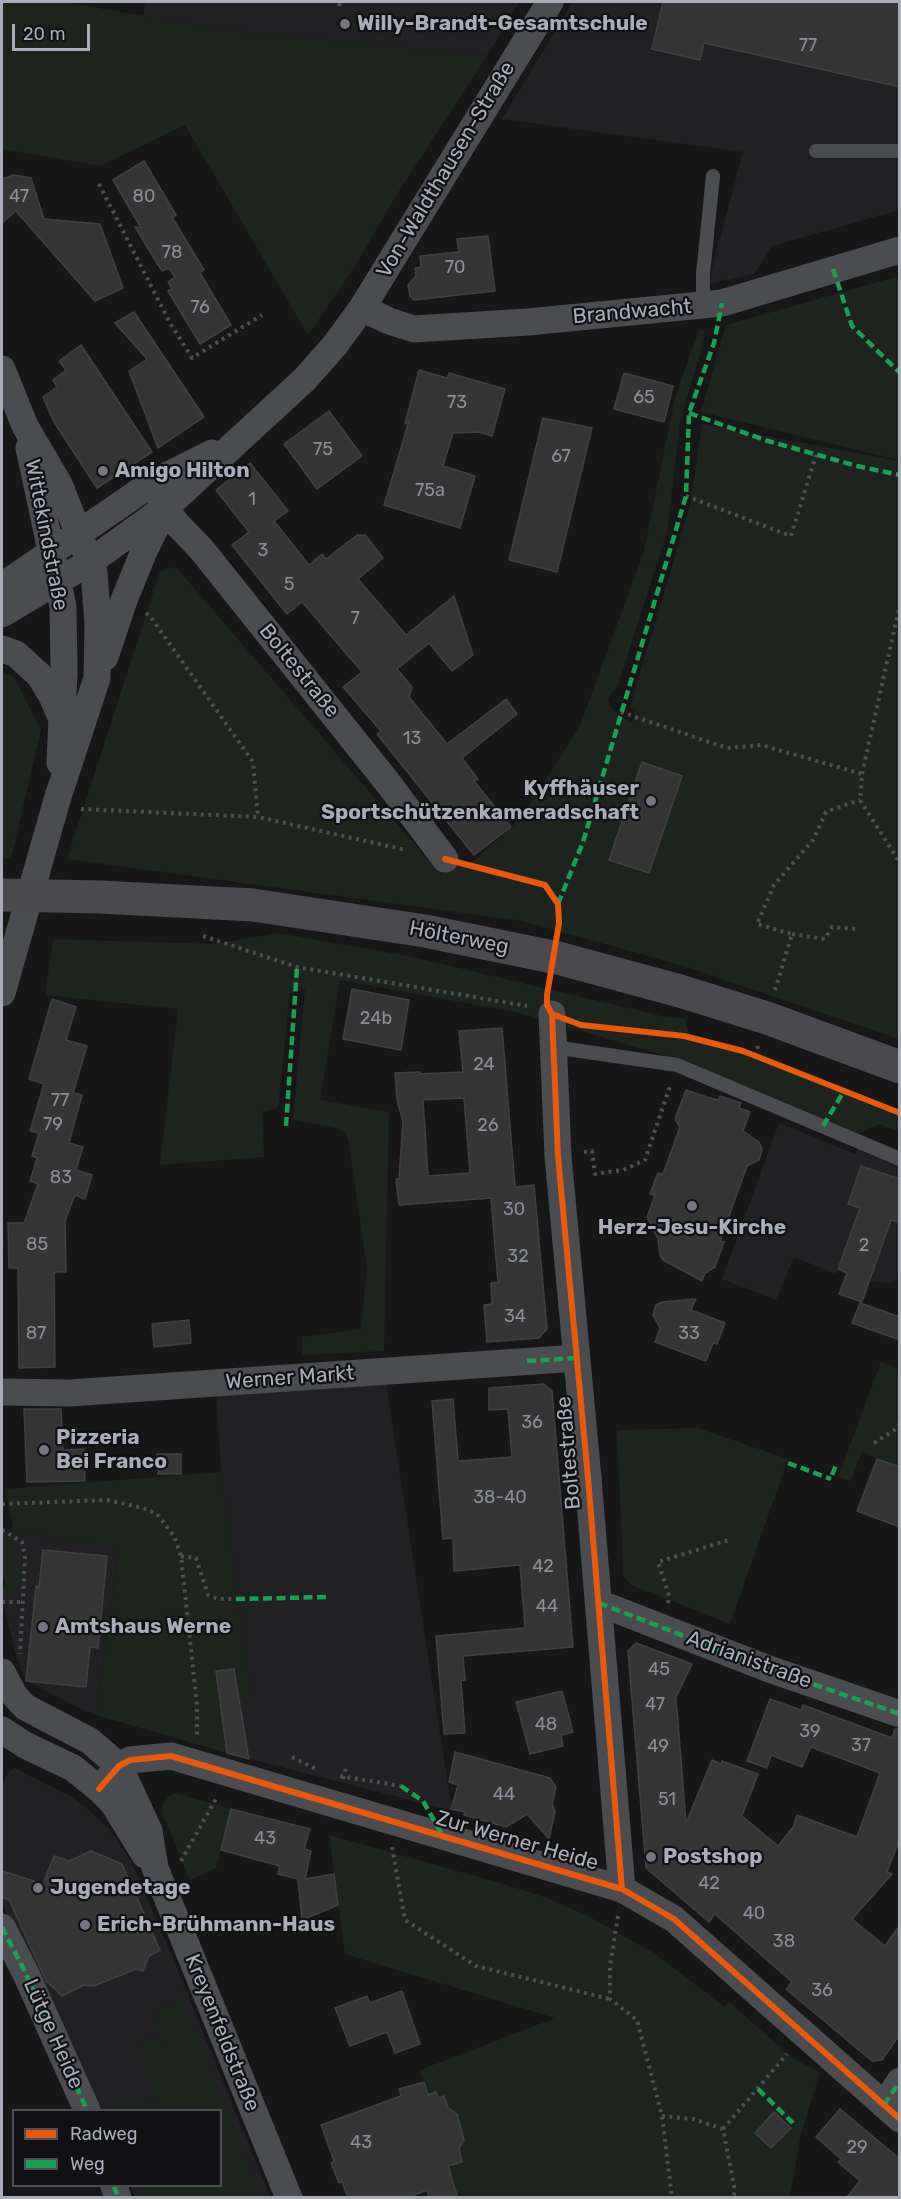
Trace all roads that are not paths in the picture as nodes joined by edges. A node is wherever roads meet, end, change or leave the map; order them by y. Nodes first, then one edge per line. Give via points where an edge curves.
1 (549, 2) edge
2 (816, 151) dead end
3 (900, 151) edge
4 (713, 176) dead end
5 (900, 250) edge
6 (703, 305) junction
7 (362, 308) junction
8 (2, 369) edge
9 (25, 426) junction
10 (245, 435) junction
11 (152, 483) junction
12 (165, 508) junction
13 (79, 533) junction
14 (51, 552) junction
15 (90, 562) junction
16 (58, 582) junction
17 (2, 586) edge
18 (2, 614) edge
19 (2, 649) edge
20 (97, 678) junction
21 (61, 716) junction
22 (57, 800) junction
23 (445, 859) road end
24 (2, 895) edge
25 (2, 993) edge
26 (552, 1014) road end
27 (552, 1047) junction
28 (900, 1067) edge
29 (900, 1159) edge
30 (578, 1358) junction
31 (2, 1392) edge
32 (599, 1603) junction
33 (11, 1667) edge
34 (25, 1707) junction
35 (900, 1714) edge
36 (3, 1734) edge
37 (119, 1766) junction
38 (99, 1789) junction
39 (160, 1879) junction
40 (622, 1889) junction
41 (2, 1927) edge
42 (900, 2081) edge
43 (87, 2109) edge
44 (892, 2112) edge
45 (289, 2198) edge

1 - 7 street, Von-Waldthausen-Straße
2 - 3 lane
4 - 6 lane
5 - 6 street, Brandwacht via 722,303
6 - 7 street, Brandwacht via 414,329
7 - 10 street, Von-Waldthausen-Straße via 305,379
8 - 9 street, Wittekindstraße
9 - 13 street, Wittekindstraße via 59,484
9 - 14 street, Wittekindstraße
10 - 11 street
10 - 12 street, Von-Waldthausen-Straße
11 - 12 street, Boltestraße
11 - 13 street
12 - 15 street
12 - 20 street via 124,600
12 - 23 street, Boltestraße via 374,765
13 - 14 street
13 - 15 street, Wittekindstraße
14 - 16 street, Wittekindstraße
14 - 17 street
15 - 16 street
15 - 20 street, Wittekindstraße via 98,624
16 - 18 street
16 - 21 street, Wittekindstraße via 63,606
19 - 21 street, Wittekindstraße via 16,654 39,675
20 - 22 street, Wittekindstraße
21 - 22 street, Wittekindstraße
22 - 25 street, Wittekindstraße
24 - 28 main road, Hölterweg via 252,905 514,948 680,991
26 - 27 street, Boltestraße
27 - 29 lane via 677,1065
27 - 30 street, Boltestraße via 558,1156
30 - 31 street, Werner Markt via 70,1393
30 - 32 street, Boltestraße
32 - 35 street, Adrianistraße via 769,1669
32 - 40 street, Boltestraße
33 - 34 street, Kreyenfeldstraße via 14,1695
34 - 36 street
34 - 37 street, Kreyenfeldstraße via 90,1741
36 - 38 street, Kreyenfeldstraße via 73,1768
37 - 38 street
37 - 39 street, Kreyenfeldstraße via 149,1831
37 - 40 street, Zur Werner Heide via 130,1760 171,1756
38 - 39 street, Kreyenfeldstraße via 113,1803
39 - 45 street, Kreyenfeldstraße
40 - 44 street, Zur Werner Heide via 674,1919
41 - 43 street, Lütge Heide
42 - 44 street

